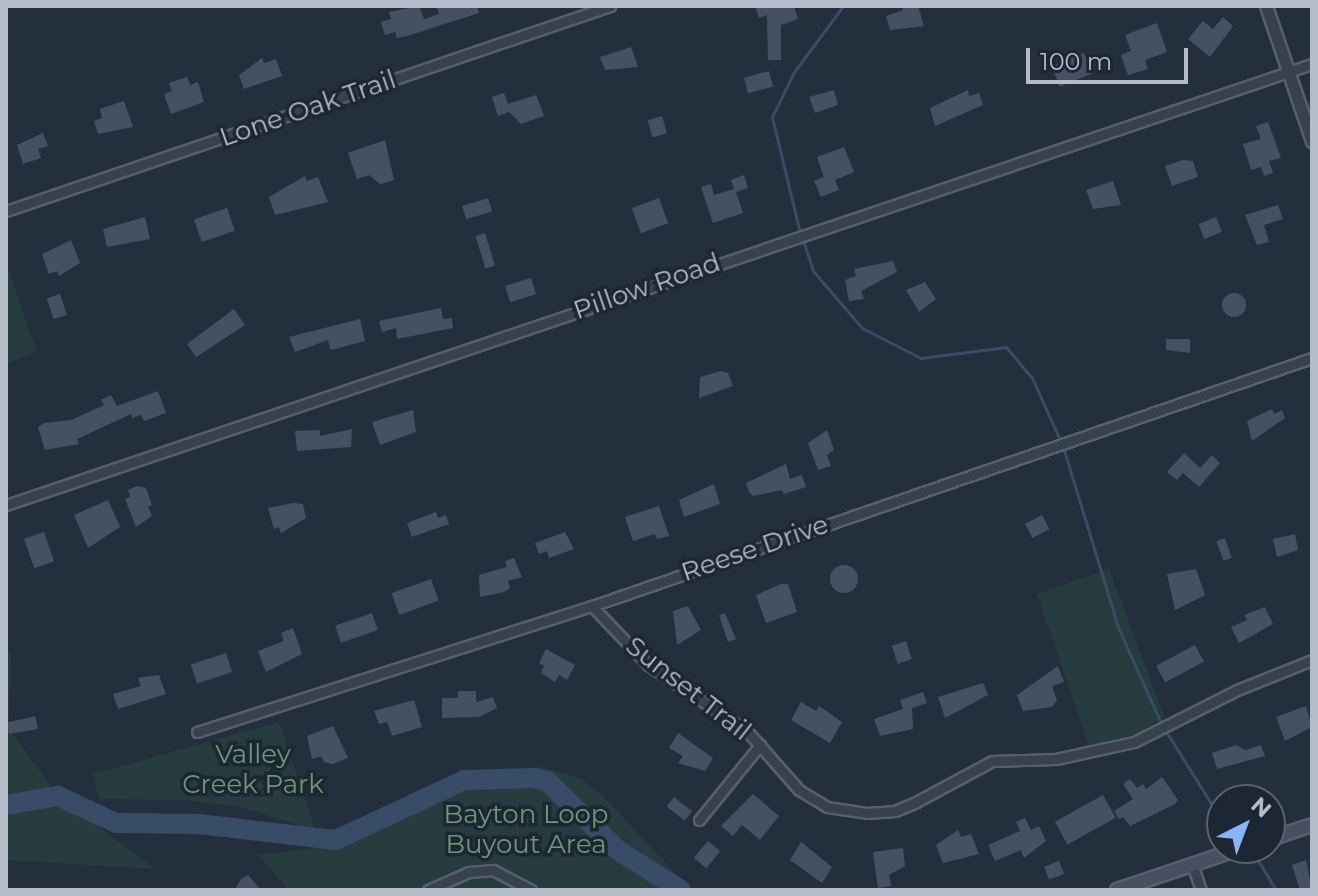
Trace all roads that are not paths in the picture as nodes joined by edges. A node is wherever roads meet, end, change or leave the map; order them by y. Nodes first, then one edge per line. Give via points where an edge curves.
1 (610, 6) edge
2 (1266, 6) edge
3 (1312, 64) edge
4 (1290, 72) junction
5 (1312, 141) edge
6 (6, 211) edge
7 (1312, 358) edge
8 (6, 505) edge
9 (592, 606) junction
10 (1312, 660) edge
11 (197, 732) dead end
12 (760, 745) junction
13 (699, 820) dead end
14 (1312, 825) edge
15 (1286, 834) edge
16 (1206, 860) edge
17 (1192, 864) junction
18 (428, 890) edge
19 (531, 890) edge
20 (1117, 890) edge
21 (1201, 890) edge

1 - 6 street, Lone Oak Trail
2 - 4 street
3 - 4 street, Pillow Road
4 - 5 street
4 - 8 street, Pillow Road
7 - 9 street, Reese Drive
9 - 11 street, Reese Drive
9 - 12 street, Sunset Trail via 648,665
10 - 12 street, Sunset Trail via 1237,690 1134,742 1056,759 992,761 895,811 827,807 787,780
12 - 13 street
14 - 15 main road
16 - 17 main road
17 - 20 main road
17 - 21 street
18 - 19 street via 469,872 493,870

